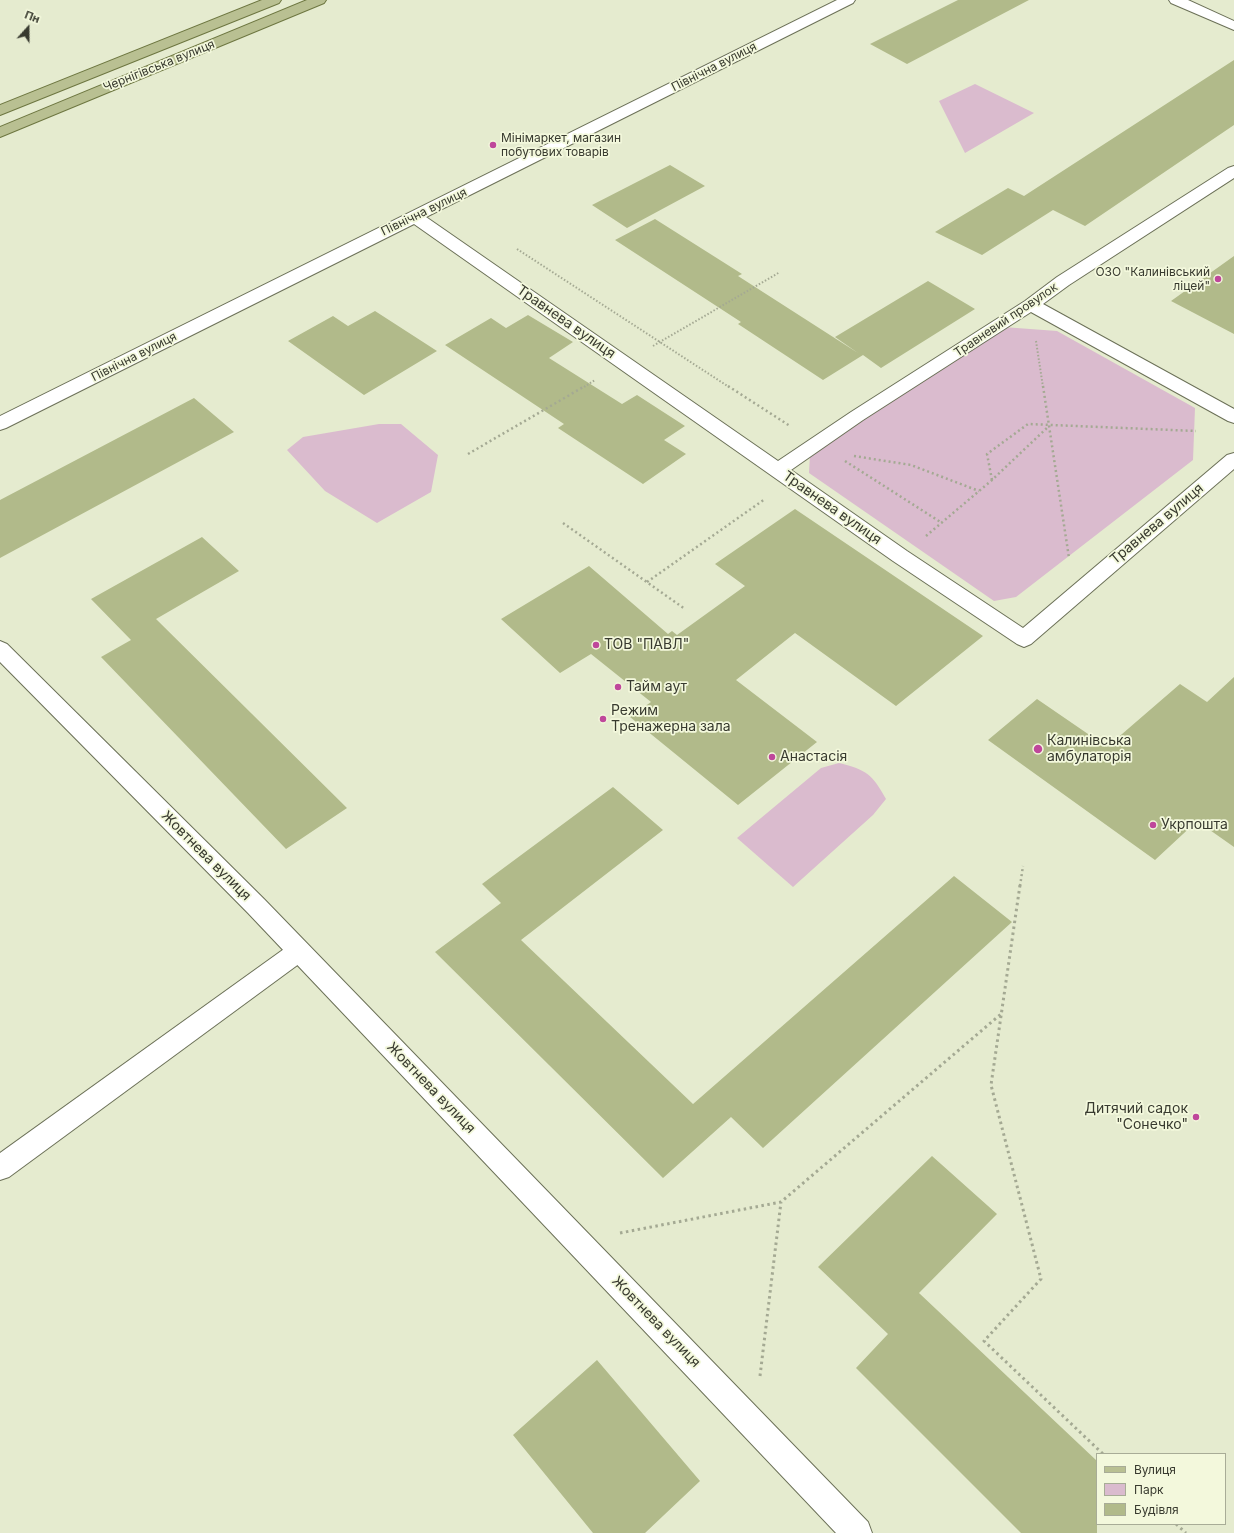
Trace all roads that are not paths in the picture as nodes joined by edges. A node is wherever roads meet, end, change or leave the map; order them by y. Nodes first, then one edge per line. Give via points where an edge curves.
1 (274, 0) edge
2 (319, 0) edge
3 (848, 0) edge
4 (1176, 0) edge
5 (1234, 26) edge
6 (0, 110) edge
7 (0, 132) edge
8 (1234, 171) edge
9 (415, 217) junction
10 (1031, 305) junction
11 (1234, 417) edge
12 (0, 424) edge
13 (1234, 459) edge
14 (785, 475) junction
15 (0, 649) edge
16 (299, 951) junction
17 (0, 1168) edge
18 (857, 1533) edge

1 - 6 main road, Чернігівська вулиця
2 - 7 main road, Чернігівська вулиця
3 - 9 street, Північна вулиця
4 - 5 street
8 - 10 street, Травневий провулок via 1063,281
9 - 12 street, Північна вулиця
9 - 14 street, Травнева вулиця
10 - 11 street
10 - 14 street, Травневий провулок via 857,416 825,448
13 - 14 street, Травнева вулиця via 1024,639
15 - 16 street, Жовтнева вулиця
16 - 17 street
16 - 18 street, Жовтнева вулиця

